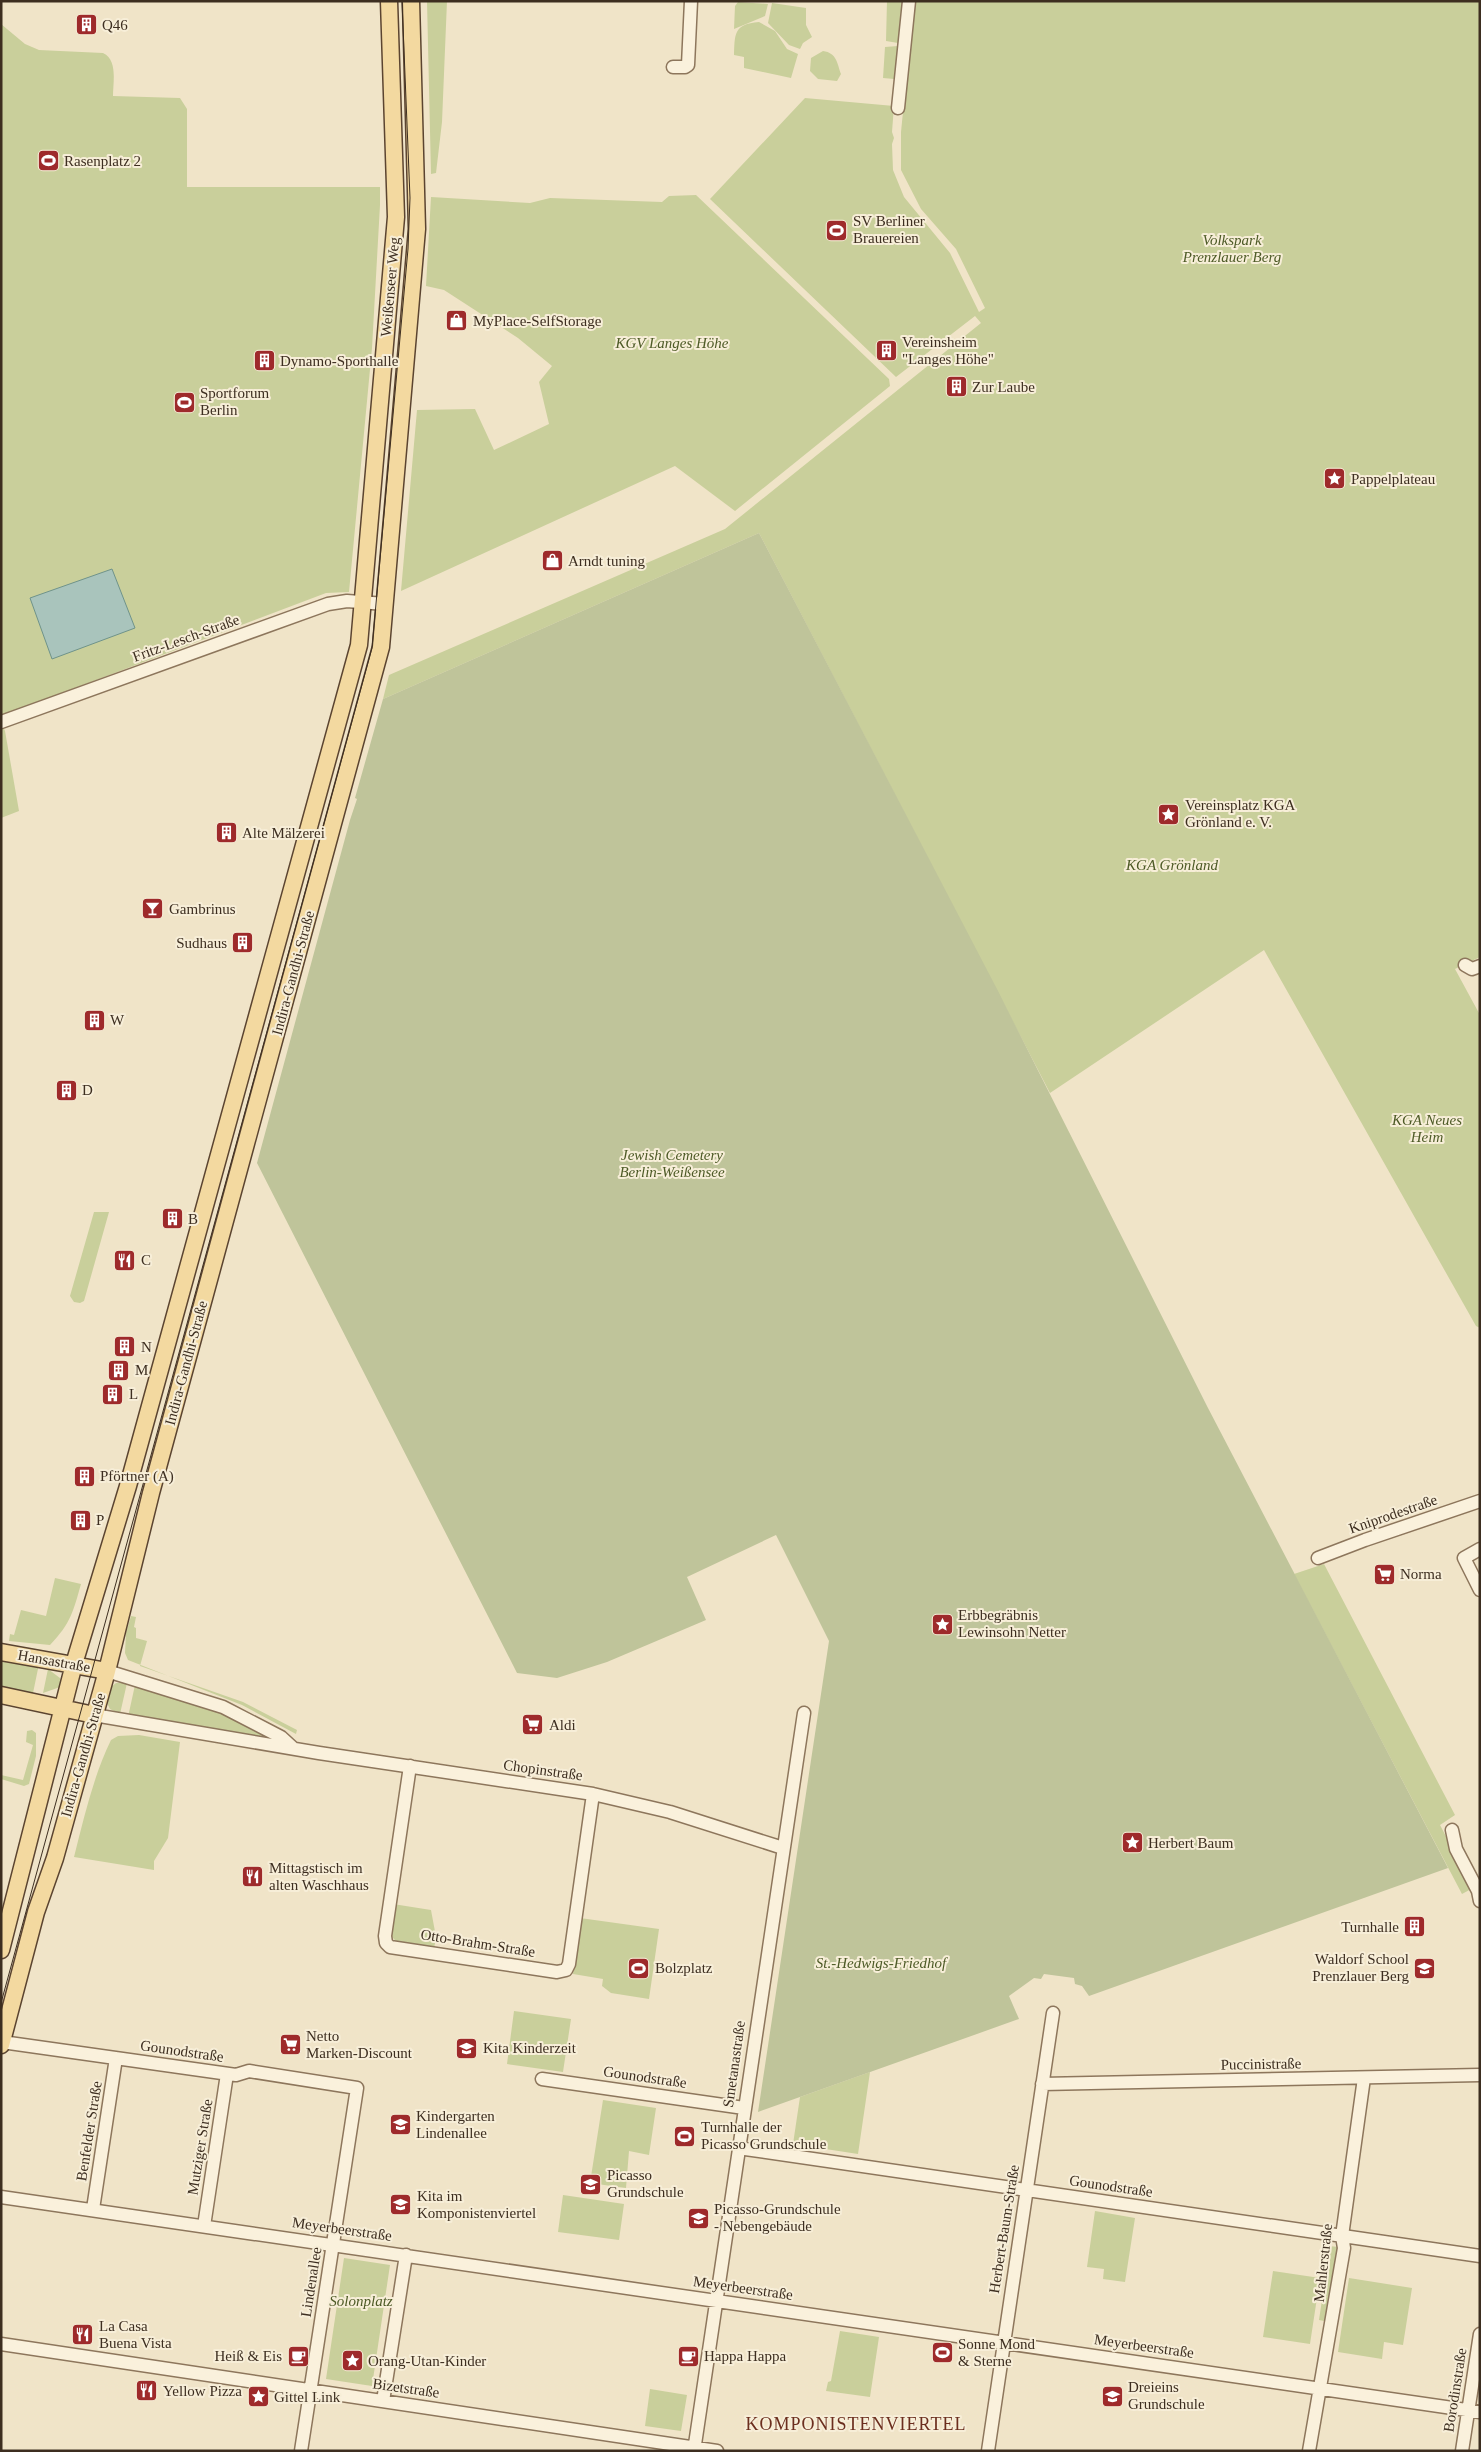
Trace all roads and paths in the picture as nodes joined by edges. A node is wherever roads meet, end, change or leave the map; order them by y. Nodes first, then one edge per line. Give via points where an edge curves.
1 (388, 1) edge
2 (411, 1) edge
3 (691, 1) edge
4 (909, 1) edge
5 (673, 67) dead end
6 (898, 108) dead end
7 (394, 249) junction
8 (416, 249) junction
9 (378, 442) junction
10 (400, 443) junction
11 (363, 603) junction
12 (385, 604) junction
13 (373, 682) joint
14 (347, 691) joint
15 (1, 722) edge
16 (1465, 965) dead end
17 (1480, 966) edge
18 (128, 1486) junction
19 (151, 1492) junction
20 (1480, 1501) edge
21 (1480, 1549) edge
22 (1318, 1558) dead end
23 (1480, 1590) edge
24 (1, 1652) edge
25 (74, 1664) junction
26 (107, 1670) junction
27 (1, 1695) edge
28 (63, 1708) junction
29 (804, 1713) dead end
30 (94, 1715) junction
31 (293, 1748) junction
32 (410, 1766) junction
33 (593, 1794) junction
34 (1452, 1830) dead end
35 (783, 1848) junction
36 (1480, 1901) edge
37 (1, 1950) edge
38 (1053, 2013) dead end
39 (2, 2043) edge
40 (116, 2058) junction
41 (227, 2074) junction
42 (1480, 2075) edge
43 (1364, 2078) junction
44 (542, 2079) dead end
45 (1042, 2084) junction
46 (357, 2088) joint
47 (744, 2108) junction
48 (738, 2148) junction
49 (1027, 2190) junction
50 (1, 2196) edge
51 (93, 2210) junction
52 (204, 2226) junction
53 (1342, 2236) junction
54 (333, 2244) junction
55 (406, 2255) junction
56 (1480, 2256) edge
57 (715, 2300) junction
58 (1480, 2334) edge
59 (1004, 2342) junction
60 (1, 2344) edge
61 (1318, 2388) junction
62 (310, 2391) junction
63 (383, 2401) junction
64 (1474, 2411) edge
65 (694, 2449) edge
66 (301, 2451) edge
67 (717, 2451) edge
68 (988, 2451) edge
69 (1309, 2451) edge
70 (1462, 2451) edge

1 - 7 main road, Weißenseer Weg via 396,191
2 - 8 main road, Weißenseer Weg
3 - 5 street via 688,64
4 - 6 street
7 - 8 main road
7 - 9 main road, Weißenseer Weg
8 - 10 main road, Weißenseer Weg
9 - 10 main road
9 - 11 main road, Weißenseer Weg
10 - 12 main road, Weißenseer Weg
11 - 12 street, Fritz-Lesch-Straße
11 - 14 main road, Weißenseer Weg via 360,645
11 - 15 street, Fritz-Lesch-Straße via 328,604
12 - 13 main road, Weißenseer Weg via 381,647
13 - 19 main road, Indira-Gandhi-Straße
14 - 18 main road, Indira-Gandhi-Straße
16 - 17 street via 1472,969
18 - 19 main road
18 - 25 main road, Indira-Gandhi-Straße
19 - 26 main road, Indira-Gandhi-Straße
20 - 22 street, Kniprodestraße
21 - 23 street via 1464,1558
24 - 25 main road, Hansastraße
25 - 26 main road, Hansastraße
25 - 28 main road, Indira-Gandhi-Straße
26 - 30 main road, Indira-Gandhi-Straße
26 - 31 street, Chopinstraße via 222,1707 281,1737
27 - 28 main road
28 - 30 main road
28 - 37 main road, Indira-Gandhi-Straße
29 - 35 street, Smetanastraße
30 - 31 street, Chopinstraße
30 - 39 main road, Indira-Gandhi-Straße via 55,1858 36,1912
31 - 32 street, Chopinstraße
32 - 33 street, Chopinstraße
32 - 33 street, Otto-Brahm-Straße via 386,1943 557,1972 566,1970 569,1964
33 - 35 street, Chopinstraße via 670,1812
34 - 36 street via 1456,1849
35 - 47 street, Smetanastraße
38 - 45 street, Herbert-Baum-Straße
39 - 40 street, Gounodstraße
40 - 41 street, Gounodstraße
40 - 51 street, Benfelder Straße
41 - 46 street, Gounodstraße via 249,2071
41 - 52 street, Mutziger Straße
42 - 43 street, Puccinistraße
43 - 45 street, Puccinistraße
43 - 53 street, Mahlerstraße
44 - 47 street, Gounodstraße
45 - 49 street, Herbert-Baum-Straße
46 - 54 street, Lindenallee
47 - 48 street, Smetanastraße
48 - 49 street, Gounodstraße
48 - 57 street, Smetanastraße
49 - 53 street, Gounodstraße
49 - 59 street, Herbert-Baum-Straße
50 - 51 street, Meyerbeerstraße
51 - 52 street, Meyerbeerstraße
52 - 54 street, Meyerbeerstraße
53 - 56 street, Gounodstraße
53 - 61 street, Mahlerstraße via 1344,2248
54 - 55 street, Meyerbeerstraße
54 - 62 street, Lindenallee
55 - 57 street, Meyerbeerstraße
55 - 63 street
57 - 59 street, Meyerbeerstraße
57 - 65 street, Smetanastraße
58 - 64 street, Borodinstraße
59 - 61 street, Meyerbeerstraße
59 - 68 street, Herbert-Baum-Straße
60 - 62 street, Bizetstraße
61 - 64 street, Meyerbeerstraße
61 - 69 street, Mahlerstraße
62 - 63 street, Bizetstraße
62 - 66 street, Lindenallee
63 - 65 street, Bizetstraße
64 - 70 street, Borodinstraße
65 - 67 street, Bizetstraße

